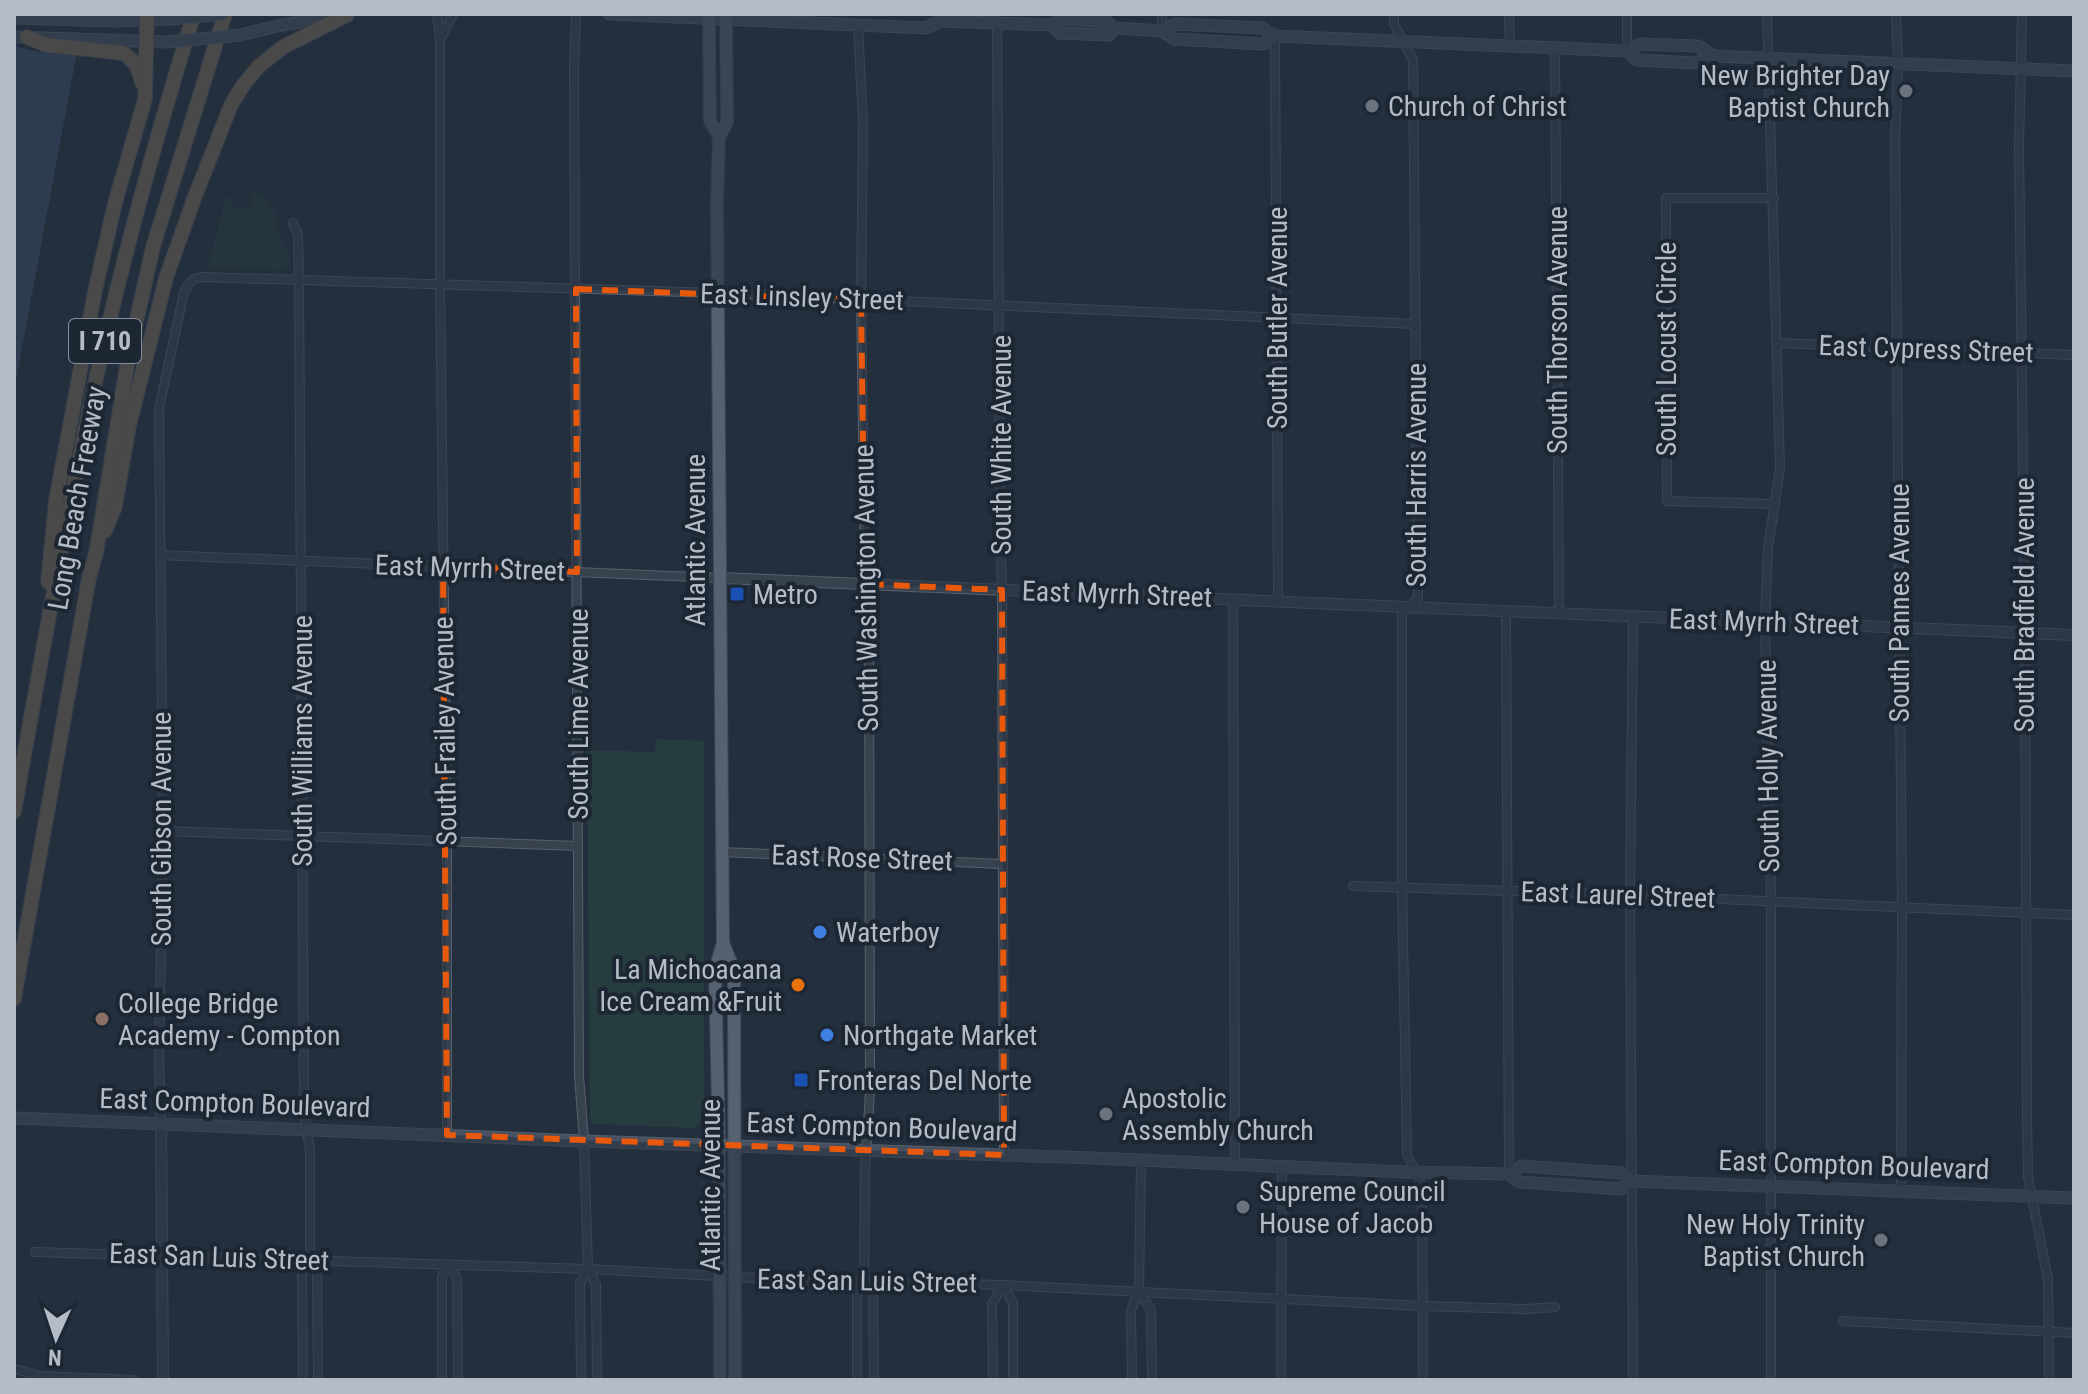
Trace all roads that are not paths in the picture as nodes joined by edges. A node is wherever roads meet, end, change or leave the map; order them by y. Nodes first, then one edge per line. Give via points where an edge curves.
1 (194, 14) edge
2 (224, 14) edge
3 (234, 14) edge
4 (349, 14) edge
5 (437, 14) edge
6 (453, 14) edge
7 (576, 14) edge
8 (609, 14) edge
9 (1162, 14) edge
10 (1394, 14) edge
11 (1509, 14) edge
12 (1627, 14) edge
13 (1767, 14) edge
14 (1896, 14) edge
15 (2022, 14) edge
16 (709, 16) edge
17 (726, 16) edge
18 (938, 16) edge
19 (147, 17) edge
20 (14, 18) edge
21 (1051, 20) edge
22 (997, 23) junction
23 (858, 26) junction
24 (1162, 31) junction
25 (1275, 36) junction
26 (20, 37) edge
27 (440, 39) junction
28 (147, 41) junction
29 (215, 42) junction
30 (1403, 42) junction
31 (109, 45) junction
32 (1510, 46) junction
33 (1555, 48) junction
34 (1627, 51) junction
35 (1767, 59) junction
36 (1898, 64) junction
37 (2022, 70) junction
38 (2074, 71) edge
39 (145, 99) junction
40 (719, 137) junction
41 (1774, 198) junction
42 (293, 223) dead end
43 (189, 281) joint
44 (299, 281) junction
45 (440, 285) junction
46 (576, 289) junction
47 (718, 293) junction
48 (861, 300) junction
49 (1000, 306) junction
50 (1277, 318) junction
51 (1416, 324) junction
52 (1778, 343) junction
53 (1897, 348) junction
54 (2021, 354) junction
55 (2074, 355) edge
56 (1775, 504) junction
57 (96, 553) junction
58 (160, 555) junction
59 (301, 561) junction
60 (443, 566) junction
61 (577, 572) junction
62 (720, 578) junction
63 (867, 584) junction
64 (1002, 590) junction
65 (1233, 599) junction
66 (1278, 601) junction
67 (1409, 606) junction
68 (1506, 612) junction
69 (1559, 613) junction
70 (1633, 617) junction
71 (1765, 621) junction
72 (1898, 628) junction
73 (2025, 633) junction
74 (2074, 635) edge
75 (39, 674) junction
76 (14, 812) edge
77 (163, 831) junction
78 (303, 836) junction
79 (447, 842) junction
80 (578, 846) junction
81 (721, 852) junction
82 (869, 859) junction
83 (1002, 864) junction
84 (1353, 886) dead end
85 (1402, 886) junction
86 (1508, 891) junction
87 (1630, 895) junction
88 (1771, 901) junction
89 (1902, 907) junction
90 (2026, 913) junction
91 (2074, 915) edge
92 (723, 943) junction
93 (14, 999) edge
94 (14, 1118) edge
95 (161, 1124) junction
96 (305, 1129) junction
97 (447, 1135) junction
98 (584, 1141) junction
99 (719, 1146) junction
100 (734, 1146) junction
101 (867, 1150) junction
102 (1004, 1155) junction
103 (1141, 1160) junction
104 (1235, 1164) junction
105 (1282, 1168) junction
106 (1416, 1172) junction
107 (1509, 1174) junction
108 (1632, 1181) junction
109 (1771, 1186) junction
110 (1901, 1192) junction
111 (2031, 1197) junction
112 (2074, 1198) edge
113 (35, 1252) dead end
114 (162, 1256) junction
115 (310, 1259) junction
116 (448, 1264) junction
117 (588, 1269) junction
118 (720, 1277) junction
119 (734, 1278) junction
120 (864, 1282) junction
121 (1003, 1285) junction
122 (1139, 1291) junction
123 (1281, 1298) junction
124 (1423, 1306) junction
125 (1555, 1307) dead end
126 (1843, 1321) dead end
127 (2049, 1332) junction
128 (2074, 1333) edge
129 (15, 1369) edge
130 (133, 1380) edge
131 (163, 1380) edge
132 (303, 1380) edge
133 (318, 1380) edge
134 (442, 1380) edge
135 (458, 1380) edge
136 (581, 1380) edge
137 (597, 1380) edge
138 (720, 1380) edge
139 (735, 1380) edge
140 (857, 1380) edge
141 (874, 1380) edge
142 (993, 1380) edge
143 (1013, 1380) edge
144 (1132, 1380) edge
145 (1152, 1380) edge
146 (1281, 1380) edge
147 (1423, 1380) edge
148 (1633, 1380) edge
149 (1771, 1380) edge
150 (2049, 1380) edge

1 - 75 highway, Long Beach Freeway / I 710 via 106,334
2 - 19 main road, bridge
2 - 29 highway, Long Beach Freeway / I 710
3 - 29 highway
4 - 28 main road, bridge via 240,35
4 - 57 highway via 283,47 259,66 231,105 166,278 115,507
5 - 27 street, South Frailey Avenue
6 - 27 street, South Frailey Avenue
7 - 46 street, South Lime Avenue
8 - 16 main road
9 - 24 street
10 - 30 street, South Harris Avenue
11 - 32 street
12 - 34 street
13 - 35 street, South Holly Avenue
14 - 36 street, South Pannes Avenue
15 - 37 street, South Bradfield Avenue
16 - 17 main road
16 - 40 main road, Atlantic Avenue via 710,121
17 - 23 main road
17 - 40 main road, Atlantic Avenue via 727,122
18 - 22 main road
18 - 23 main road via 925,28
19 - 20 main road
19 - 28 highway
21 - 22 main road
21 - 24 main road via 1105,21 1114,28
22 - 49 street, South White Avenue
23 - 48 street, South Washington Avenue
24 - 25 main road via 1174,39 1263,44
25 - 30 main road
25 - 50 street, South Butler Avenue
26 - 31 highway via 46,45
27 - 45 street, South Frailey Avenue
28 - 31 main road
28 - 39 highway
29 - 57 highway, Long Beach Freeway / I 710 via 153,247
30 - 32 main road
30 - 51 street, South Harris Avenue via 1413,60
31 - 39 highway via 132,59
32 - 33 main road
33 - 34 main road
33 - 69 street, South Thorson Avenue
34 - 35 main road via 1636,60
35 - 36 main road
35 - 41 street, South Holly Avenue
36 - 37 main road
36 - 53 street, South Pannes Avenue
37 - 38 main road
37 - 54 street, South Bradfield Avenue
39 - 75 highway via 95,291 56,500
40 - 47 main road, Atlantic Avenue
41 - 52 street, South Holly Avenue
41 - 56 street, South Locust Circle via 1666,198 1666,214 1667,501
42 - 44 street, South Williams Avenue
43 - 44 street, East Linsley Street
43 - 58 street, South Gibson Avenue via 159,409
44 - 45 street, East Linsley Street
44 - 59 street, South Williams Avenue
45 - 46 street, East Linsley Street
45 - 60 street, South Frailey Avenue
46 - 47 street, East Linsley Street
46 - 61 street, South Lime Avenue
47 - 48 street, East Linsley Street
47 - 62 main road, Atlantic Avenue
48 - 49 street, East Linsley Street
48 - 63 street, South Washington Avenue
49 - 50 street, East Linsley Street
49 - 64 street, South White Avenue
50 - 51 street, East Linsley Street
50 - 66 street, South Butler Avenue
51 - 67 street, South Harris Avenue via 1418,598
52 - 53 street, East Cypress Street
52 - 56 street, South Holly Avenue via 1780,468
53 - 54 street, East Cypress Street
53 - 72 street, South Pannes Avenue
54 - 55 street, East Cypress Street
54 - 73 street, South Bradfield Avenue
56 - 71 street, South Holly Avenue
57 - 93 highway, Long Beach Freeway / I 710
58 - 59 street, East Myrrh Street
58 - 77 street, South Gibson Avenue
59 - 60 street, East Myrrh Street
59 - 78 street, South Williams Avenue
60 - 61 street, East Myrrh Street
60 - 79 street, South Frailey Avenue
61 - 62 street, East Myrrh Street
61 - 80 street, South Lime Avenue
62 - 63 street, East Myrrh Street
62 - 81 main road, Atlantic Avenue
63 - 64 street, East Myrrh Street
63 - 82 street, South Washington Avenue
64 - 65 street, East Myrrh Street
64 - 83 street, South White Avenue
65 - 66 street, East Myrrh Street
65 - 104 street
66 - 67 street, East Myrrh Street
67 - 68 street, East Myrrh Street
67 - 85 street, South Harris Avenue via 1402,614
68 - 69 street, East Myrrh Street
68 - 86 street
69 - 70 street, East Myrrh Street
70 - 71 street, East Myrrh Street
70 - 87 street
71 - 72 street, East Myrrh Street
71 - 88 street, South Holly Avenue
72 - 73 street, East Myrrh Street
72 - 89 street, South Pannes Avenue
73 - 74 street, East Myrrh Street
73 - 90 street, South Bradfield Avenue
75 - 76 highway, Long Beach Freeway / I 710
77 - 78 street
77 - 95 street, South Gibson Avenue
78 - 79 street
78 - 96 street, South Williams Avenue
79 - 80 street
79 - 97 street, South Frailey Avenue
80 - 98 street, South Lime Avenue
81 - 82 street, East Rose Street
81 - 92 main road, Atlantic Avenue
82 - 83 street, East Rose Street
82 - 101 street, South Washington Avenue
83 - 102 street, South White Avenue
84 - 85 street, East Laurel Street
85 - 86 street, East Laurel Street
85 - 106 street, South Harris Avenue via 1407,1152
86 - 87 street, East Laurel Street
86 - 107 street
87 - 88 street, East Laurel Street
87 - 108 street
88 - 89 street, East Laurel Street
88 - 109 street, South Holly Avenue
89 - 90 street, East Laurel Street
89 - 110 street, South Pannes Avenue
90 - 91 street, East Laurel Street
90 - 111 street, South Bradfield Avenue
92 - 99 main road, Atlantic Avenue via 715,970
92 - 100 main road, Atlantic Avenue via 734,970
94 - 95 main road, East Compton Boulevard
95 - 96 main road, East Compton Boulevard
95 - 114 street, South Gibson Avenue
96 - 97 main road, East Compton Boulevard
96 - 115 street, South Williams Avenue via 310,1150
97 - 98 main road, East Compton Boulevard
98 - 99 main road, East Compton Boulevard
98 - 117 street, South Lime Avenue
99 - 100 main road, East Compton Boulevard
99 - 118 main road, Atlantic Avenue
100 - 101 main road, East Compton Boulevard
100 - 119 main road, Atlantic Avenue
101 - 102 main road, East Compton Boulevard
101 - 120 street, South Washington Avenue
102 - 103 main road, East Compton Boulevard
103 - 104 main road, East Compton Boulevard
103 - 122 street
104 - 105 main road, East Compton Boulevard
105 - 106 main road, East Compton Boulevard
105 - 123 street
106 - 107 main road, East Compton Boulevard
106 - 124 street, South Harris Avenue via 1422,1186
107 - 108 main road, East Compton Boulevard via 1519,1182 1621,1189
108 - 109 main road, East Compton Boulevard
108 - 148 street
109 - 110 main road, East Compton Boulevard
109 - 149 street, South Holly Avenue
110 - 111 main road, East Compton Boulevard
111 - 112 main road, East Compton Boulevard
111 - 127 street, South Bradfield Avenue via 2048,1279
113 - 114 street, East San Luis Street
114 - 115 street, East San Luis Street
114 - 131 street, South Gibson Avenue
115 - 116 street, East San Luis Street
115 - 132 street, South Williams Avenue via 302,1272
115 - 133 street, South Williams Avenue via 317,1272
116 - 117 street, East San Luis Street
116 - 134 street via 442,1277
116 - 135 street via 457,1278
117 - 118 street, East San Luis Street
117 - 136 street, South Lime Avenue via 580,1283
117 - 137 street, South Lime Avenue via 596,1285
118 - 119 street, East San Luis Street
118 - 138 main road, Atlantic Avenue
119 - 120 street, East San Luis Street
119 - 139 main road, Atlantic Avenue
120 - 121 street, East San Luis Street
120 - 140 street via 857,1293
120 - 141 street via 873,1293
121 - 122 street, East San Luis Street
121 - 142 street via 992,1304
121 - 143 street via 1013,1303
122 - 123 street, East San Luis Street
122 - 144 street via 1131,1310
122 - 145 street via 1151,1310
123 - 124 street, East San Luis Street
123 - 146 street
124 - 125 street, East San Luis Street
124 - 147 street, South Harris Avenue
126 - 127 street
127 - 128 street
127 - 150 street, South Bradfield Avenue
129 - 130 street via 40,1376

